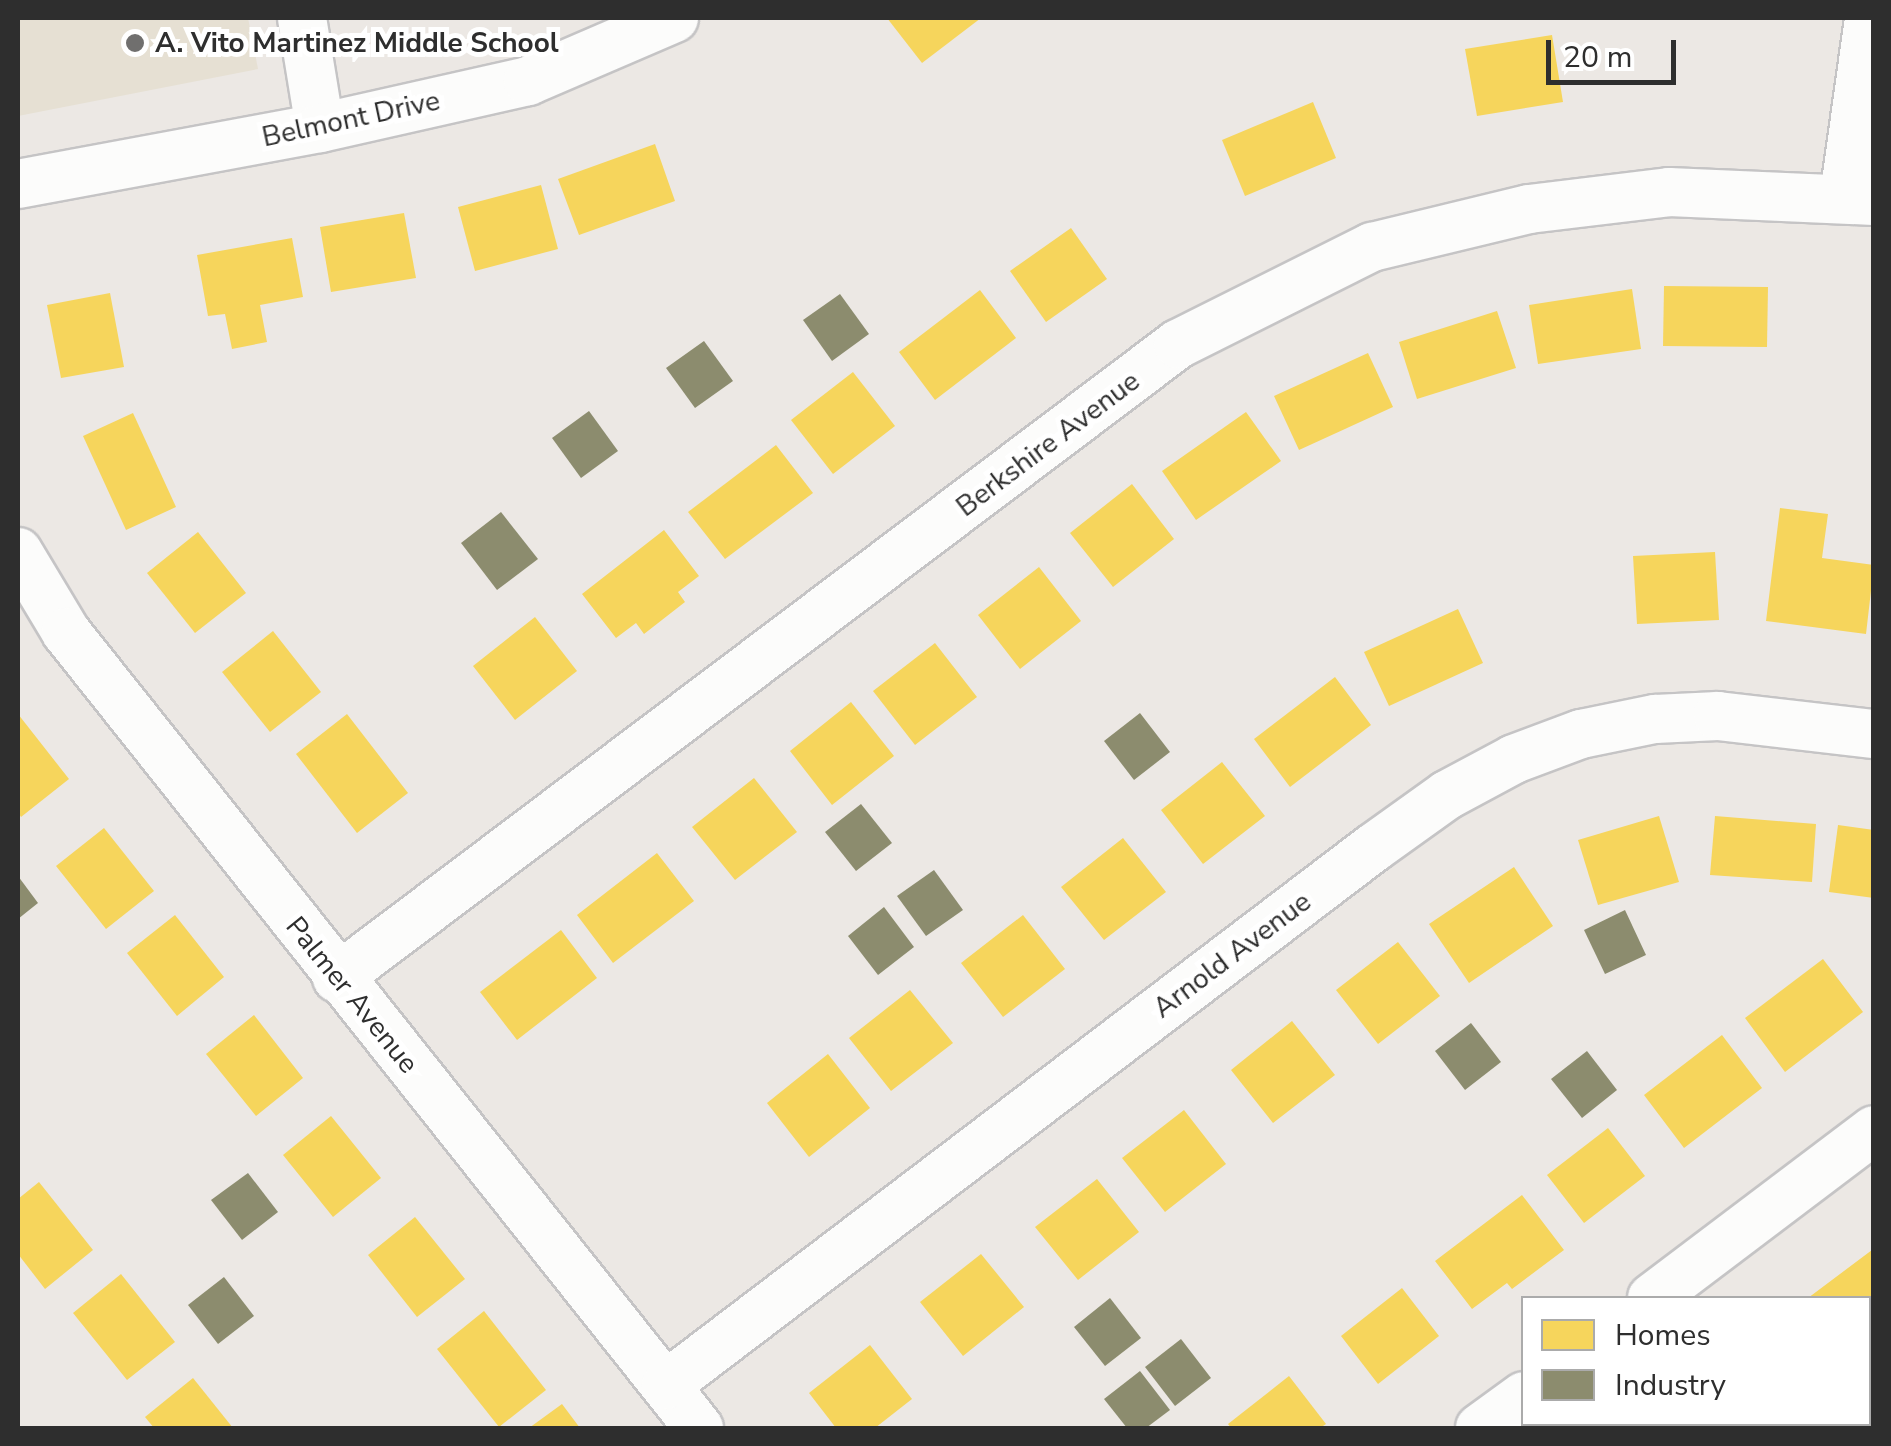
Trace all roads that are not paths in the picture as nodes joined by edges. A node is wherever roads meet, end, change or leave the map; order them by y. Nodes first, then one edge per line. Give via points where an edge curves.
1 (302, 18) edge
2 (674, 18) edge
3 (1869, 18) edge
4 (320, 128) junction
5 (18, 184) edge
6 (1859, 199) edge
7 (18, 552) edge
8 (1874, 734) edge
9 (337, 978) junction
10 (1874, 1130) edge
11 (1655, 1296) edge
12 (666, 1385) junction
13 (1521, 1398) edge
14 (700, 1428) edge
15 (1480, 1428) edge

1 - 4 street
2 - 4 street, Belmont Drive via 528,81
3 - 6 street
4 - 5 street, Belmont Drive
6 - 9 street, Berkshire Avenue via 1669,192 1530,209 1372,247 1178,344
7 - 9 street, Palmer Avenue via 66,632
8 - 12 street, Arnold Avenue via 1718,716 1655,720 1581,734 1497,768 1373,848
9 - 12 street, Palmer Avenue
10 - 11 street
12 - 14 street, Palmer Avenue
13 - 15 street

